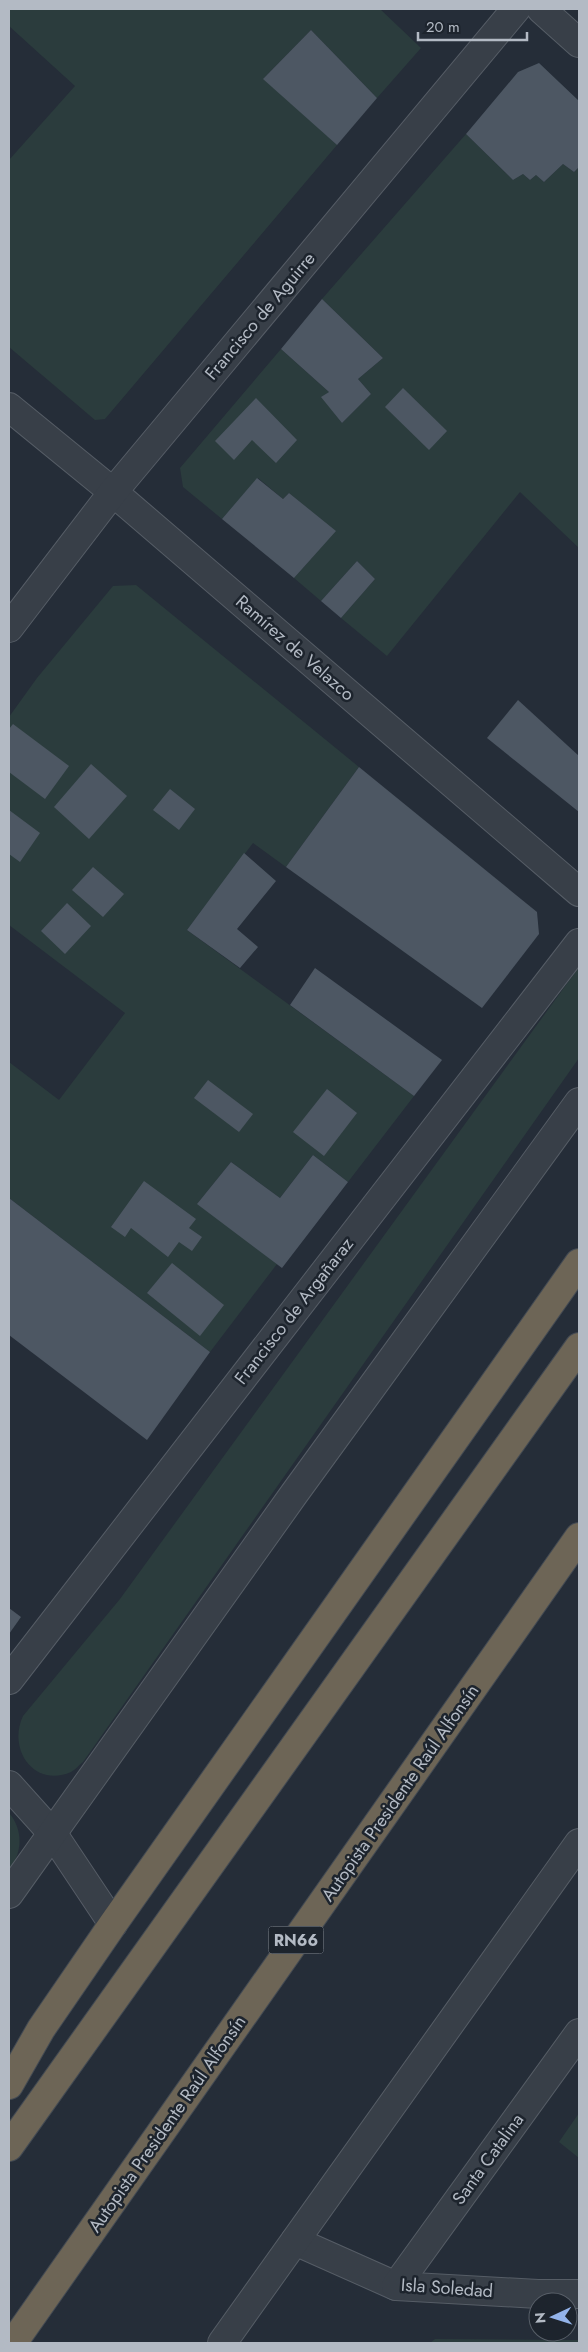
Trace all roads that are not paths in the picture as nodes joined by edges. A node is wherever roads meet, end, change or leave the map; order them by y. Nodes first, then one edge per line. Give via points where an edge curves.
1 (516, 9) edge
2 (542, 9) edge
3 (579, 43) edge
4 (9, 408) edge
5 (113, 492) junction
6 (9, 628) edge
7 (579, 892) edge
8 (579, 943) edge
9 (579, 1102) edge
10 (579, 1264) edge
11 (579, 1347) edge
12 (579, 1537) edge
13 (9, 1680) edge
14 (9, 1785) edge
15 (53, 1834) junction
16 (579, 1843) edge
17 (9, 1894) edge
18 (113, 1924) junction
19 (579, 2033) edge
20 (9, 2085) edge
21 (9, 2147) edge
22 (295, 2241) junction
23 (396, 2286) junction
24 (579, 2294) edge
25 (13, 2343) edge
26 (222, 2343) edge

1 - 5 street, Francisco de Aguirre
2 - 3 street
4 - 5 street, Ramírez de Velazco
5 - 6 street, Francisco de Aguirre
5 - 7 street, Ramírez de Velazco
8 - 13 street, Francisco de Argañaraz
9 - 15 street via 294,1494
10 - 18 highway
11 - 21 highway
12 - 25 highway, Autopista Presidente Raúl Alfonsín / RN66
14 - 15 street
15 - 17 street
15 - 18 street
16 - 22 street
18 - 20 highway via 41,2029
19 - 23 street, Santa Catalina
22 - 23 street, Isla Soledad
22 - 26 street
23 - 24 street, Isla Soledad

